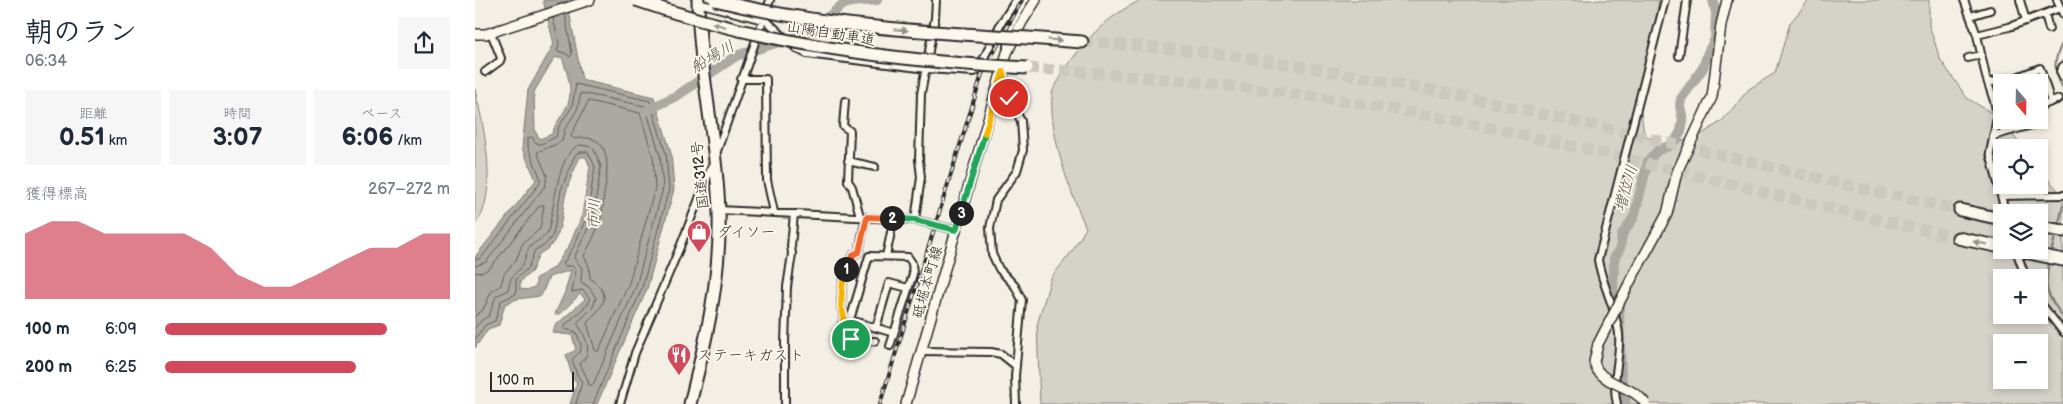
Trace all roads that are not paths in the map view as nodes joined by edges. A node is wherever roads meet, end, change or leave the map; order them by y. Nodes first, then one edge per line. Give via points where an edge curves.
1 (590, 0) edge
2 (636, 0) edge
3 (715, 0) edge
4 (770, 0) edge
5 (936, 0) edge
6 (1016, 0) edge
7 (1025, 0) edge
8 (1036, 0) edge
9 (1665, 0) edge
10 (1687, 0) edge
11 (1727, 0) edge
12 (1965, 0) edge
13 (2021, 0) edge
14 (2057, 0) edge
15 (698, 2) edge
16 (1990, 10) dead end
17 (2059, 11) edge
18 (2045, 14) junction
19 (1970, 16) junction
20 (763, 20) junction
21 (2026, 21) junction
22 (2049, 29) dead end
23 (491, 33) junction
24 (475, 34) edge
25 (1977, 35) junction
26 (1082, 42) tunnel mouth
27 (1007, 53) junction
28 (1981, 55) junction
29 (1679, 56) dead end
30 (1968, 58) dead end
31 (2063, 66) edge
32 (1027, 68) tunnel mouth
33 (927, 69) junction
34 (485, 72) dead end
35 (1003, 72) junction
36 (2029, 74) edge
37 (2042, 74) edge
38 (2063, 77) edge
39 (741, 79) junction
40 (1988, 82) junction
41 (1993, 82) edge
42 (2048, 93) edge
43 (2059, 99) dead end
44 (845, 101) dead end
45 (2051, 102) junction
46 (2048, 103) edge
47 (2018, 129) edge
48 (1993, 136) junction
49 (714, 160) junction
50 (848, 161) junction
51 (875, 167) dead end
52 (2063, 195) edge
53 (2001, 196) junction
54 (2002, 204) edge
55 (719, 210) junction
56 (1959, 210) tunnel mouth
57 (773, 212) junction
58 (793, 214) junction
59 (1993, 214) edge
60 (863, 217) junction
61 (894, 218) junction
62 (915, 220) junction
63 (2048, 228) edge
64 (956, 230) junction
65 (2063, 232) edge
66 (1958, 238) tunnel mouth
67 (1993, 245) edge
68 (886, 256) junction
69 (2048, 258) edge
70 (2063, 260) edge
71 (909, 288) junction
72 (2048, 315) edge
73 (876, 328) junction
74 (2063, 332) edge
75 (894, 333) junction
76 (875, 341) dead end
77 (890, 346) dead end
78 (921, 351) junction
79 (1016, 366) junction
80 (1645, 403) edge
81 (620, 404) edge
82 (690, 404) edge
83 (785, 404) edge
84 (905, 404) edge
85 (1016, 404) edge
86 (1617, 404) edge

1 - 23 street
32 -> 2 highway, 山陽自動車道, bridge via 924,62 827,48 734,30
3 -> 26 highway, 山陽自動車道, bridge via 835,24
4 - 20 street
5 - 33 street
6 - 33 street via 979,70
7 - 27 street via 1007,36
8 - 27 street, 砥堀本町線
9 - 86 street via 1598,260 1619,333
10 - 29 street
11 - 80 street, bridge via 1712,97 1677,172 1667,214 1597,344 1594,362 1597,370 1634,392
12 - 19 street
13 - 21 street
14 - 17 street
15 - 20 street
15 - 49 highway, 国道312号
16 - 19 street
17 - 18 street
18 - 21 street
18 - 22 street
19 - 25 street
20 - 33 street, bridge via 774,25 797,49 807,54
20 - 39 street
21 - 25 street
23 - 24 street
23 - 34 street via 501,58
25 - 28 street
27 - 35 street, 砥堀本町線
28 - 30 street
28 - 40 street
31 - 38 street
33 - 62 street via 921,94 921,177
35 - 64 street, 砥堀本町線
35 - 79 street via 1009,98 1021,121 1023,150 1017,171 996,200 990,228 992,254 1021,300
36 - 37 street via 2040,68
39 - 49 street
39 - 57 street via 765,79 767,180
40 - 41 street
40 - 48 street via 1997,118
42 - 45 street
43 - 45 street
44 - 50 street via 843,126 850,132
45 - 46 street
47 - 48 street
48 - 53 street via 1990,153
49 - 55 highway, 国道312号
49 - 81 street via 635,353
50 - 51 street
50 - 60 street via 847,181
52 - 53 street
53 - 54 street
55 - 57 street
55 - 82 highway, 国道312号 via 713,303
56 - 59 highway
57 - 58 street
58 - 60 street
58 - 83 street via 787,287
60 - 61 street
60 - 76 street via 859,252 854,254 844,277 841,307 844,316 839,338
61 - 62 street
61 - 68 street
62 - 64 street
63 - 65 highway
64 - 78 street, 砥堀本町線
67 -> 66 highway
68 - 71 street via 908,258 912,263
68 - 73 street via 869,256 850,320
69 - 70 highway
71 - 73 street via 889,283
71 - 75 street
72 - 74 street
73 - 75 street
75 - 77 street
78 - 79 street via 991,352 1001,354
78 - 84 street, 砥堀本町線
79 - 85 street

